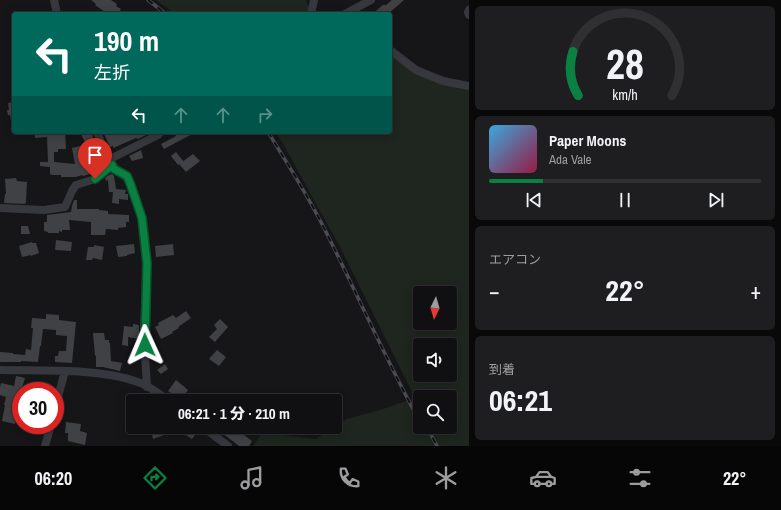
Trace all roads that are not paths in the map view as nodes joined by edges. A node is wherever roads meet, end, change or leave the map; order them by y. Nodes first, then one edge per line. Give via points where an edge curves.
1 (54, 0) edge
2 (314, 0) edge
3 (371, 0) edge
4 (469, 10) edge
5 (357, 11) edge
6 (57, 12) edge
7 (311, 12) edge
8 (469, 15) edge
9 (392, 52) edge
10 (469, 86) edge
11 (98, 134) edge
12 (158, 134) edge
13 (110, 162) junction
14 (0, 208) edge
15 (0, 370) edge
16 (65, 371) junction
17 (62, 382) edge
18 (147, 387) junction
19 (158, 394) edge
20 (48, 434) edge
21 (212, 434) edge
22 (45, 446) edge
23 (228, 446) edge

1 - 6 street
2 - 7 street
3 - 5 street
4 - 8 street
9 - 10 street via 416,70 443,81
11 - 13 street
12 - 13 street
13 - 14 street via 95,179 76,185 65,207 44,210
13 - 18 street via 114,169 127,176 142,218 147,263 144,331
15 - 16 street
16 - 17 street
16 - 18 street via 121,377
18 - 19 street
20 - 22 street
21 - 23 street

